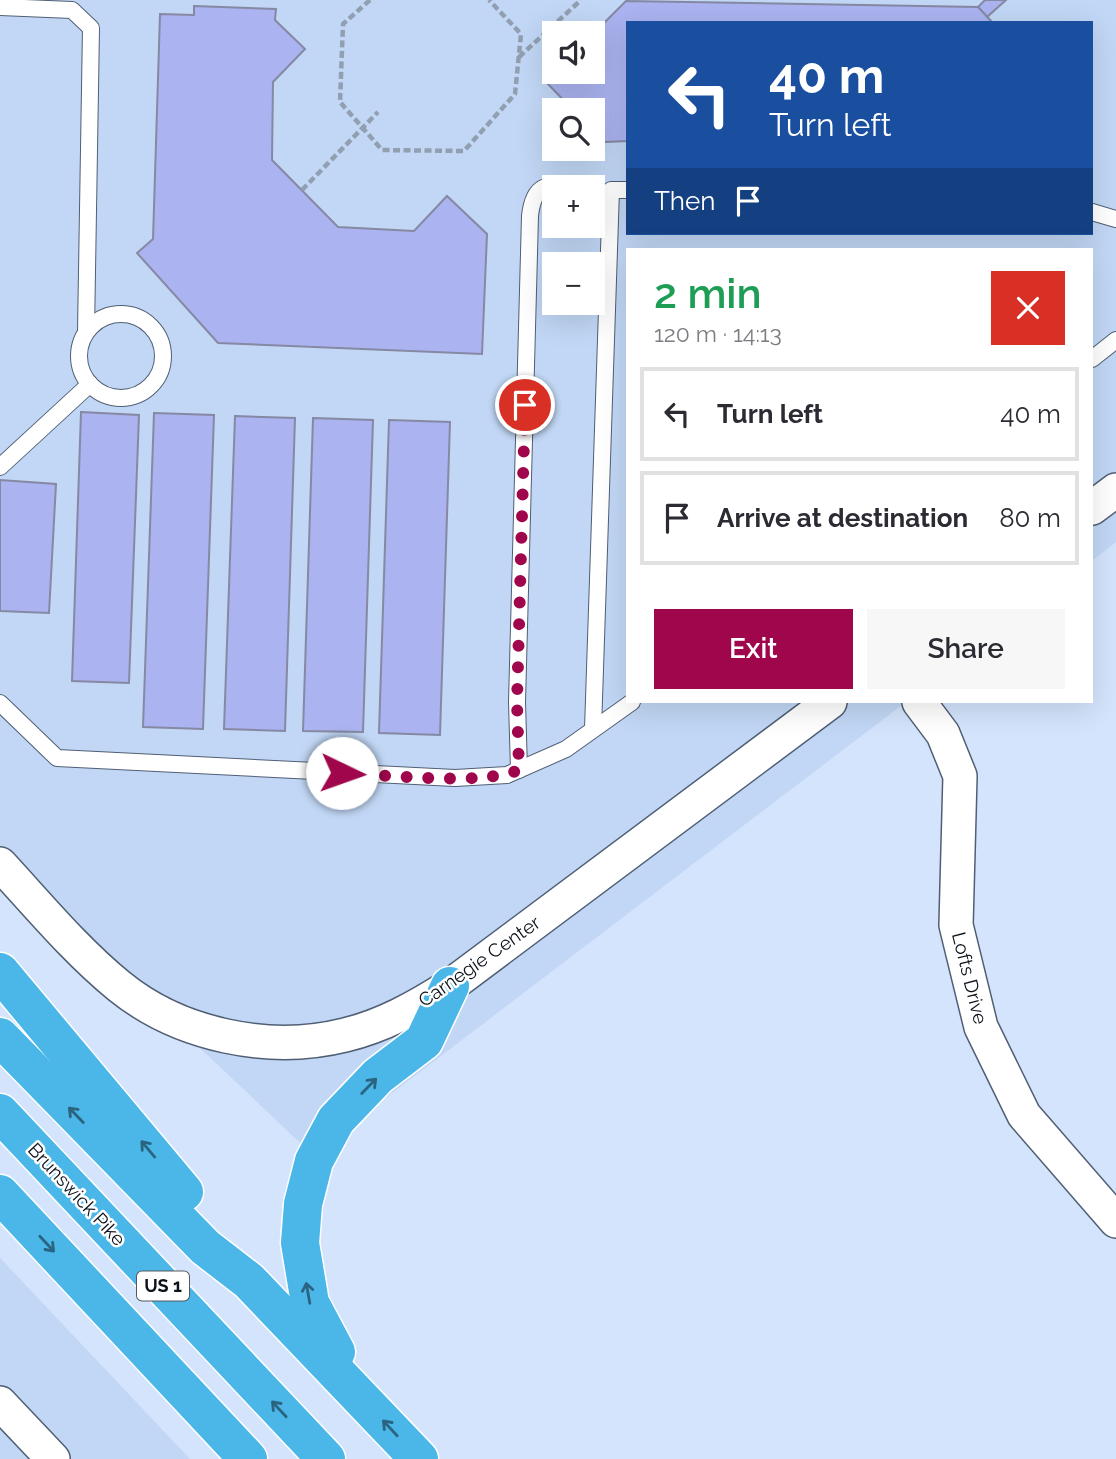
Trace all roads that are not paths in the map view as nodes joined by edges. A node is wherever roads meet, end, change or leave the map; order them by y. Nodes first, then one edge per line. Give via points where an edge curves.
1 (0, 7) edge
2 (542, 188) edge
3 (605, 189) edge
4 (611, 190) junction
5 (626, 190) edge
6 (1093, 212) edge
7 (1116, 219) edge
8 (86, 332) junction
9 (1116, 340) edge
10 (1093, 358) edge
11 (90, 384) junction
12 (0, 467) edge
13 (1116, 490) edge
14 (1093, 507) edge
15 (0, 703) edge
16 (631, 703) edge
17 (829, 703) edge
18 (920, 703) edge
19 (593, 729) junction
20 (519, 770) junction
21 (0, 864) edge
22 (0, 972) edge
23 (450, 986) junction
24 (0, 1037) edge
25 (0, 1113) edge
26 (0, 1194) edge
27 (1116, 1220) edge
28 (249, 1281) junction
29 (361, 1397) junction
30 (0, 1404) edge
31 (52, 1459) edge
32 (248, 1459) edge
33 (326, 1459) edge
34 (419, 1459) edge

1 - 8 lane via 72,10 91,28
2 - 20 lane via 531,203
3 - 4 lane
4 - 5 lane
4 - 19 lane
6 - 7 lane
8 - 11 lane via 79,358
8 - 11 lane via 107,316 134,315 156,330 164,355 154,383 143,392 115,398
9 - 10 lane
11 - 12 lane
13 - 14 street
15 - 20 lane via 57,758 455,778
16 - 19 lane
17 - 23 street, Carnegie Center
18 - 27 street, Lofts Drive via 943,734 960,776 956,925 981,1027 1024,1115
19 - 20 lane via 566,749
21 - 23 street, Carnegie Center via 120,987 160,1012 208,1031 254,1041 297,1042 343,1035 383,1023
28 -> 22 highway via 221,1238
29 -> 23 highway via 310,1303 300,1243 303,1204 314,1161 336,1120 378,1076 424,1041
28 -> 24 highway via 205,1247
33 -> 25 highway, Brunswick Pike / US 1
26 -> 32 highway, US 1
28 - 29 highway
34 -> 29 highway
30 - 31 street

